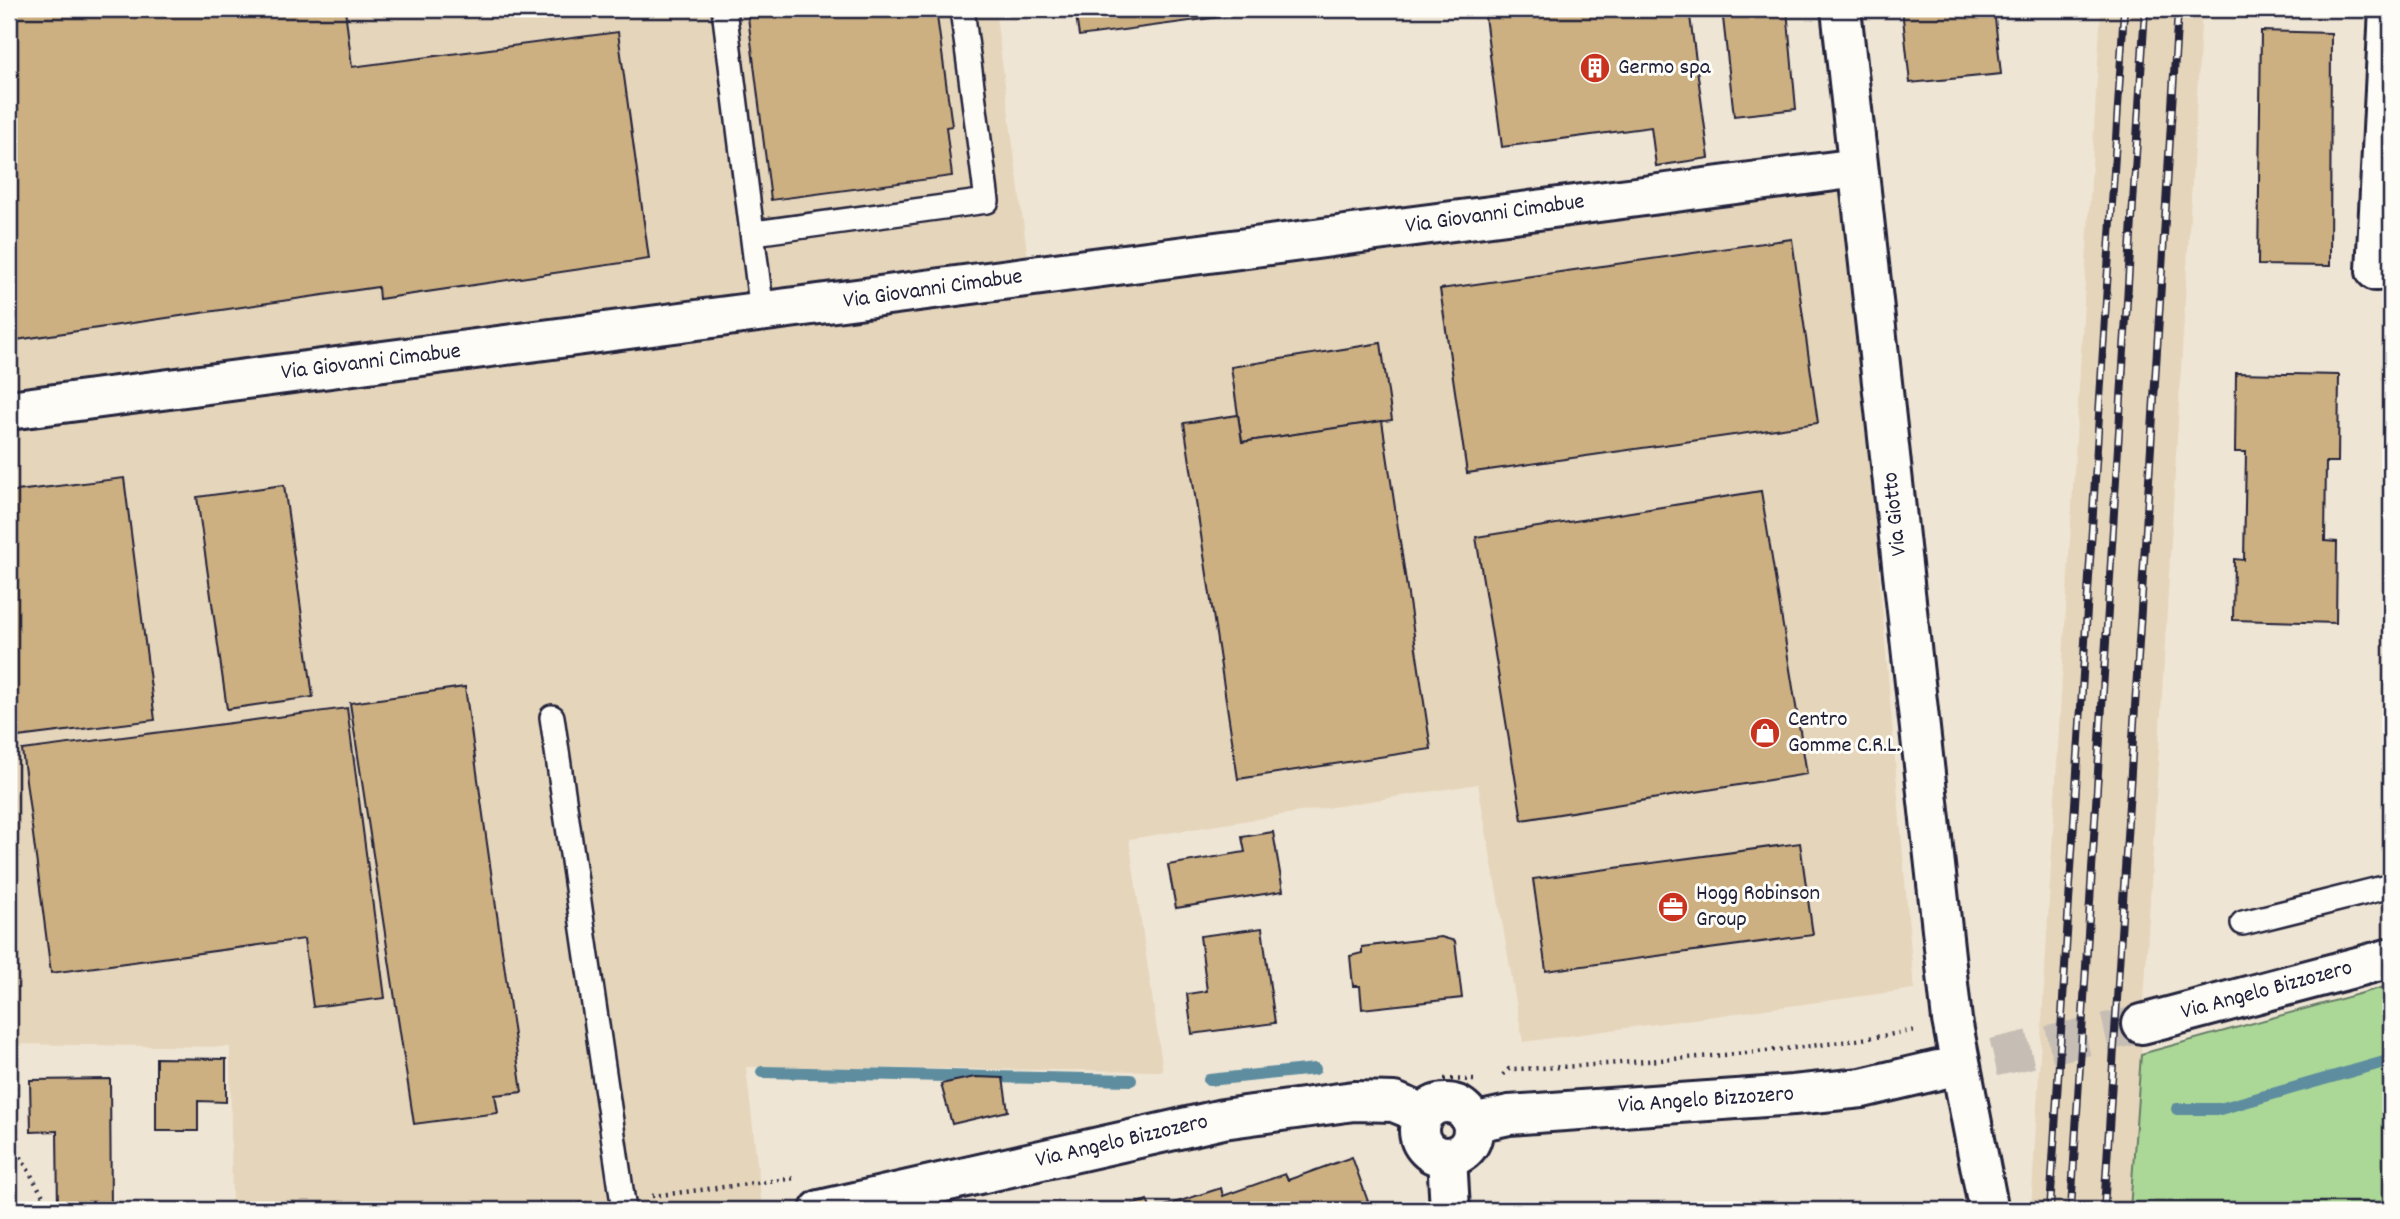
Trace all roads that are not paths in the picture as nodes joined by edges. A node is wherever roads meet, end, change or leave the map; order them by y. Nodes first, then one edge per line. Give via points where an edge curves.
1 (724, 9) edge
2 (962, 9) edge
3 (1841, 9) edge
4 (2389, 9) edge
5 (1858, 168) junction
6 (754, 233) junction
7 (2376, 271) dead end
8 (762, 312) junction
9 (9, 410) edge
10 (552, 717) dead end
11 (2391, 886) edge
12 (2243, 923) dead end
13 (2391, 958) edge
14 (2142, 1024) tunnel mouth
15 (1938, 1070) tunnel mouth
16 (1424, 1114) junction
17 (1472, 1123) junction
18 (1447, 1157) junction
19 (624, 1210) edge
20 (820, 1210) edge
21 (1450, 1210) edge
22 (1987, 1210) edge

1 - 6 lane
2 - 6 lane via 987,201
3 - 5 street, Via Giotto
4 - 7 street
5 - 8 street, Via Giovanni Cimabue
5 - 22 street, Via Giotto via 1952,1020
6 - 8 lane
8 - 9 street, Via Giovanni Cimabue
10 - 19 lane
11 - 12 lane
13 - 14 street, Via Angelo Bizzozero
15 - 17 street, Via Angelo Bizzozero via 1862,1088 1509,1115
16 - 17 street via 1433,1106 1457,1105
16 - 18 street via 1420,1137 1436,1155
16 - 20 street, Via Angelo Bizzozero via 1394,1102 1354,1101 1223,1119
17 - 18 street via 1468,1146
18 - 21 street

